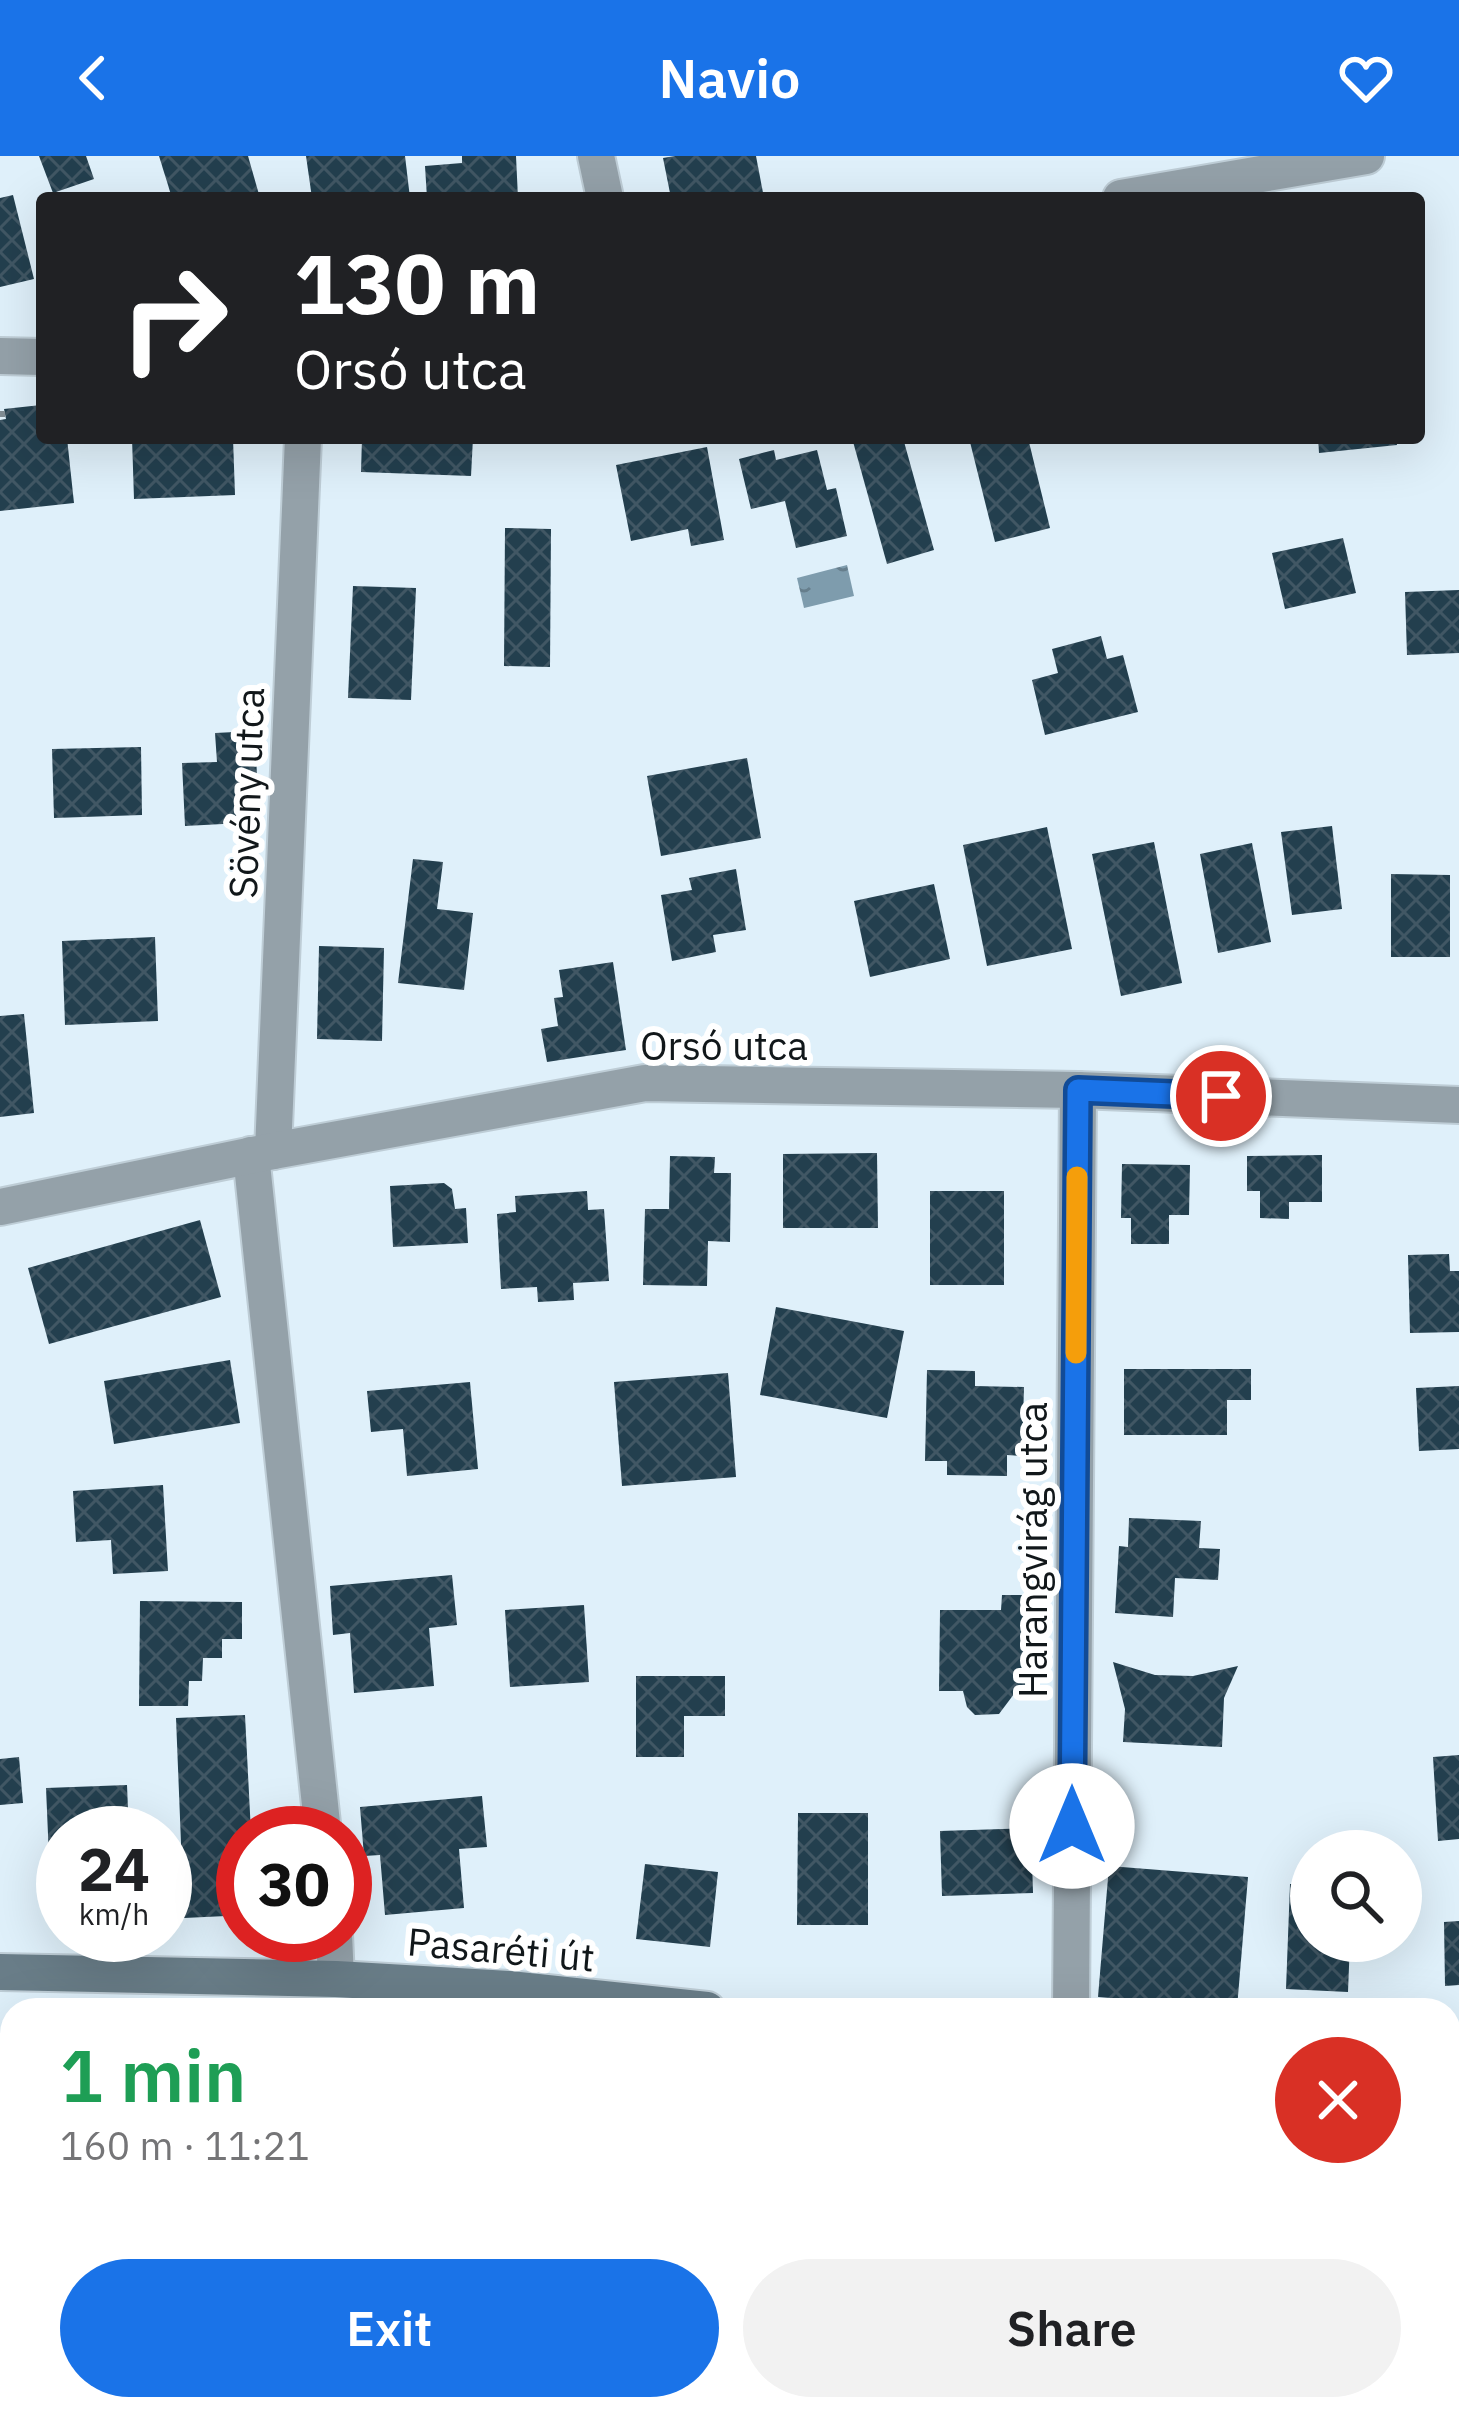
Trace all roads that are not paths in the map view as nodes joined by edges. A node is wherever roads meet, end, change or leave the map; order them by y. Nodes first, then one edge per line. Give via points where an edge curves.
1 (596, 156) edge
2 (1366, 156) edge
3 (603, 192) edge
4 (1156, 192) edge
5 (0, 356) edge
6 (36, 357) edge
7 (303, 444) edge
8 (1078, 1090) junction
9 (1459, 1105) edge
10 (262, 1153) junction
11 (0, 1207) edge
12 (321, 1806) edge
13 (335, 1962) edge
14 (0, 1972) edge
15 (336, 1979) junction
16 (593, 1998) edge
17 (1071, 1998) edge

1 - 3 street
2 - 4 street
5 - 6 street
7 - 10 street, Sövény utca
8 - 9 street, Orsó utca
8 - 10 street, Orsó utca via 645,1083
8 - 17 street, Harangvirág utca
10 - 11 street, Orsó utca
10 - 12 street, Sövény utca
13 - 15 street
14 - 15 street, Pasaréti út
15 - 16 street, Pasaréti út

